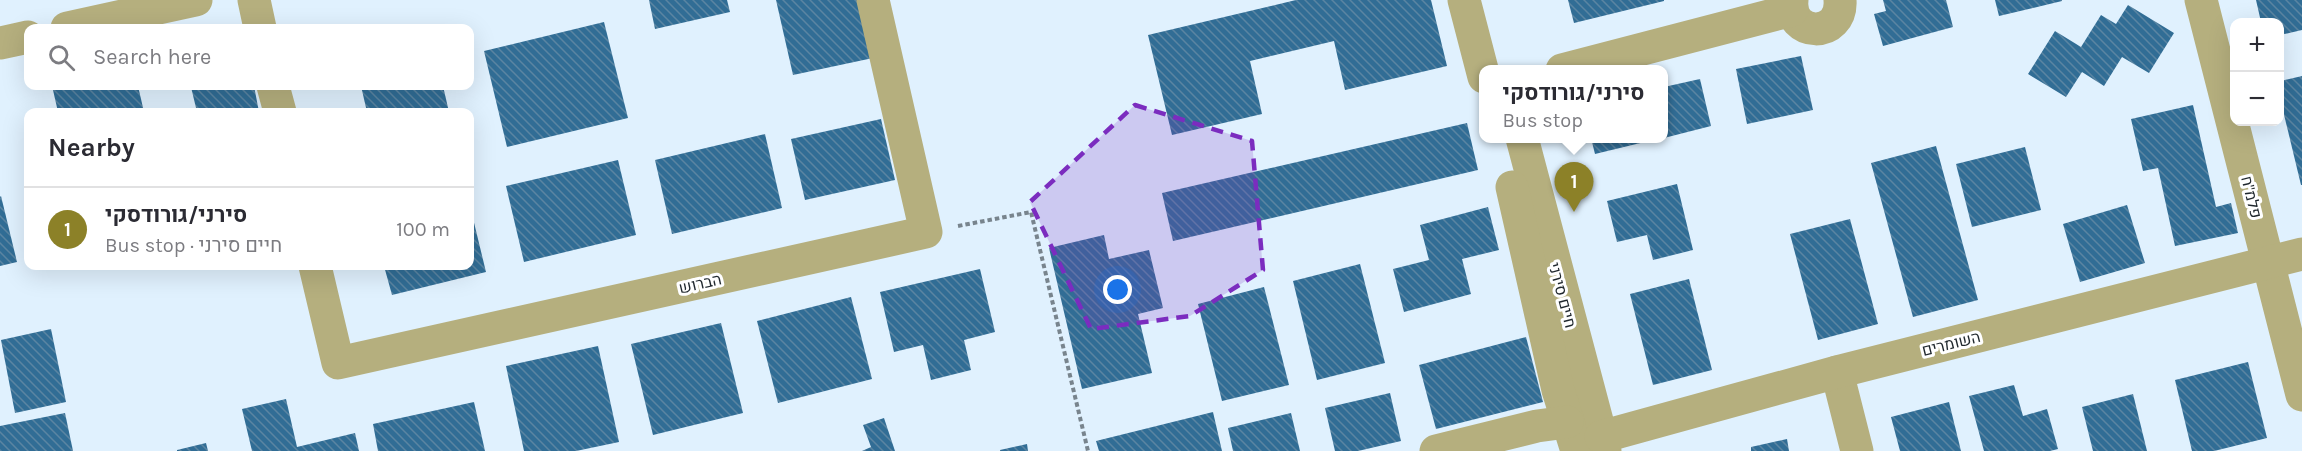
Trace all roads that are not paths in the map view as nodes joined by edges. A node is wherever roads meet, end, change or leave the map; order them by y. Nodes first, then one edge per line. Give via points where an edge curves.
1 (196, 0) edge
2 (254, 0) edge
3 (873, 0) edge
4 (1464, 0) edge
5 (1487, 0) edge
6 (1840, 0) edge
7 (2201, 0) edge
8 (1792, 5) edge
9 (85, 24) edge
10 (259, 24) edge
11 (24, 38) edge
12 (0, 43) edge
13 (1481, 65) edge
14 (1503, 65) edge
15 (1576, 65) edge
16 (274, 90) edge
17 (279, 108) edge
18 (1501, 143) edge
19 (1523, 143) edge
20 (2302, 254) edge
21 (2268, 263) junction
22 (316, 270) edge
23 (1837, 372) junction
24 (2302, 395) edge
25 (1587, 440) edge
26 (1436, 451) edge
27 (1857, 451) edge

1 - 9 street
2 - 10 street
3 - 22 street, הברוש via 926,232 338,363
4 - 13 street
5 - 14 street
6 - 8 street via 1836,18 1823,28 1807,28 1795,17
7 - 21 street, פלמ"ח
8 - 15 street
11 - 12 street
16 - 17 street
18 - 25 street, חיים סירני
19 - 25 street, חיים סירני
20 - 21 street, השומרים
21 - 23 street, השומרים
21 - 24 street, פלמ"ח
23 - 25 street, השומרים
23 - 27 street
25 - 26 street, השומרים via 1537,426

